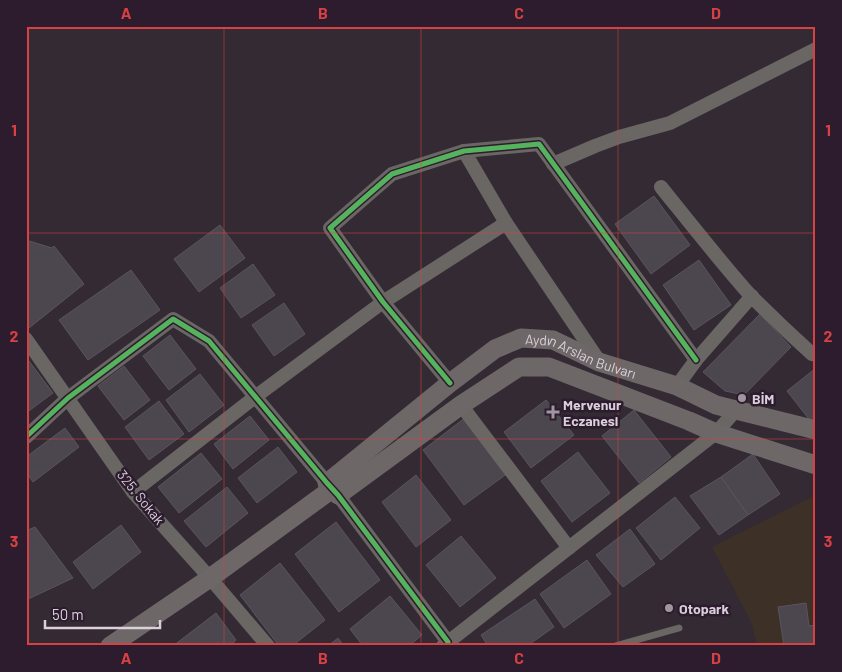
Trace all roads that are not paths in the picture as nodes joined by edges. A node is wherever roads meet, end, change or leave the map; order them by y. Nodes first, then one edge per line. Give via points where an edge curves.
1 (816, 49) edge
2 (464, 151) junction
3 (553, 164) junction
4 (661, 187) dead end
5 (506, 223) junction
6 (752, 296) junction
7 (383, 302) junction
8 (26, 339) edge
9 (816, 355) edge
10 (696, 360) junction
11 (600, 362) junction
12 (450, 383) junction
13 (677, 386) junction
14 (256, 397) junction
15 (68, 398) junction
16 (461, 405) junction
17 (736, 410) junction
18 (816, 430) edge
19 (716, 433) junction
20 (26, 437) edge
21 (816, 465) edge
22 (332, 489) junction
23 (133, 492) junction
24 (569, 548) junction
25 (210, 578) junction
26 (679, 628) dead end
27 (446, 644) edge
28 (110, 646) edge
29 (268, 646) edge
30 (615, 646) edge

1 - 3 street via 670,123 618,137
2 - 3 street via 539,144
2 - 5 street
2 - 7 street via 392,174 330,228
3 - 10 street
4 - 6 street
5 - 7 street
5 - 11 street
6 - 9 street
6 - 10 street
7 - 12 street
7 - 14 street
8 - 15 street, 325. Sokak
10 - 13 street
11 - 12 street, Aydın Arslan Bulvarı via 553,340 521,338 495,350
11 - 13 street, Aydın Arslan Bulvarı
12 - 22 street, Aydın Arslan Bulvarı
13 - 17 street, Aydın Arslan Bulvarı via 716,405
14 - 15 street via 209,341 173,319
14 - 22 street
14 - 23 street
15 - 20 street
15 - 23 street, 325. Sokak
16 - 19 street via 519,367 549,367
16 - 22 street
16 - 24 street
17 - 18 street, Aydın Arslan Bulvarı
17 - 19 street
19 - 21 street
19 - 24 street
22 - 25 street, Aydın Arslan Bulvarı
22 - 27 street
23 - 25 street, 325. Sokak
24 - 27 street
25 - 28 street, Aydın Arslan Bulvarı
25 - 29 street, 325. Sokak
26 - 30 lane

